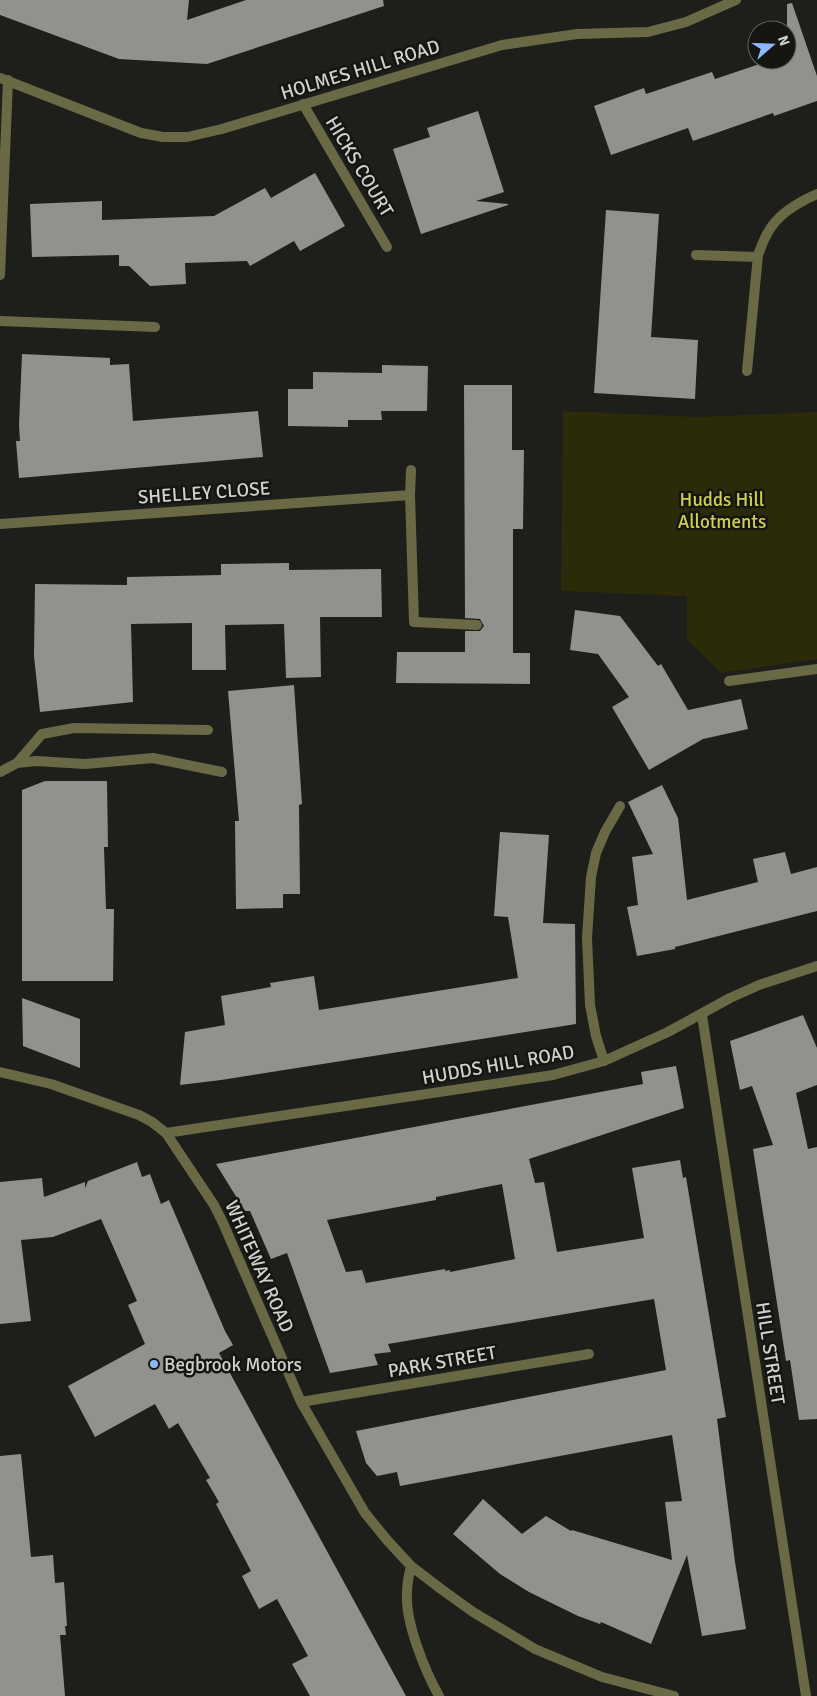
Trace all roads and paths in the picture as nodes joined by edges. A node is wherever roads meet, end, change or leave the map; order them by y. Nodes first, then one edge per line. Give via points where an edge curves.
1 (736, 0) edge
2 (4, 79) edge
3 (303, 104) junction
4 (817, 194) edge
5 (388, 247) dead end
6 (696, 255) dead end
7 (758, 257) junction
8 (0, 275) edge
9 (0, 321) edge
10 (155, 328) dead end
11 (747, 371) dead end
12 (412, 470) dead end
13 (410, 495) junction
14 (0, 524) edge
15 (478, 625) dead end
16 (817, 669) edge
17 (729, 681) dead end
18 (208, 730) dead end
19 (17, 763) junction
20 (0, 772) edge
21 (222, 772) dead end
22 (620, 806) dead end
23 (816, 968) edge
24 (702, 1015) junction
25 (604, 1062) junction
26 (0, 1072) edge
27 (166, 1134) junction
28 (589, 1354) dead end
29 (301, 1402) junction
30 (411, 1566) junction
31 (440, 1696) edge
32 (674, 1696) edge
33 (806, 1696) edge

1 - 3 street, HOLMES HILL ROAD via 686,22 648,32 577,34 502,44
2 - 3 street, HOLMES HILL ROAD via 141,133 163,137 187,137 222,129
2 - 8 street
3 - 5 street, HICKS COURT
4 - 7 street via 772,225
6 - 7 street
7 - 11 street
9 - 10 street
12 - 13 street
13 - 14 street, SHELLEY CLOSE
13 - 15 street via 414,622
16 - 17 street
18 - 19 street via 74,728 42,734
19 - 20 street
19 - 21 street via 84,764 153,758
22 - 25 street via 596,853 590,886 587,938 590,1005
23 - 24 street, HUDDS HILL ROAD via 759,985
24 - 25 street, HUDDS HILL ROAD
24 - 33 street, HILL STREET
25 - 27 street, HUDDS HILL ROAD via 553,1075
26 - 27 street, WHITEWAY ROAD via 51,1084 139,1115
27 - 29 street, WHITEWAY ROAD via 223,1222
28 - 29 street, PARK STREET
29 - 30 street, WHITEWAY ROAD via 365,1513
30 - 31 street via 407,1605 431,1683
30 - 32 street, WHITEWAY ROAD via 473,1612 535,1649 602,1677

